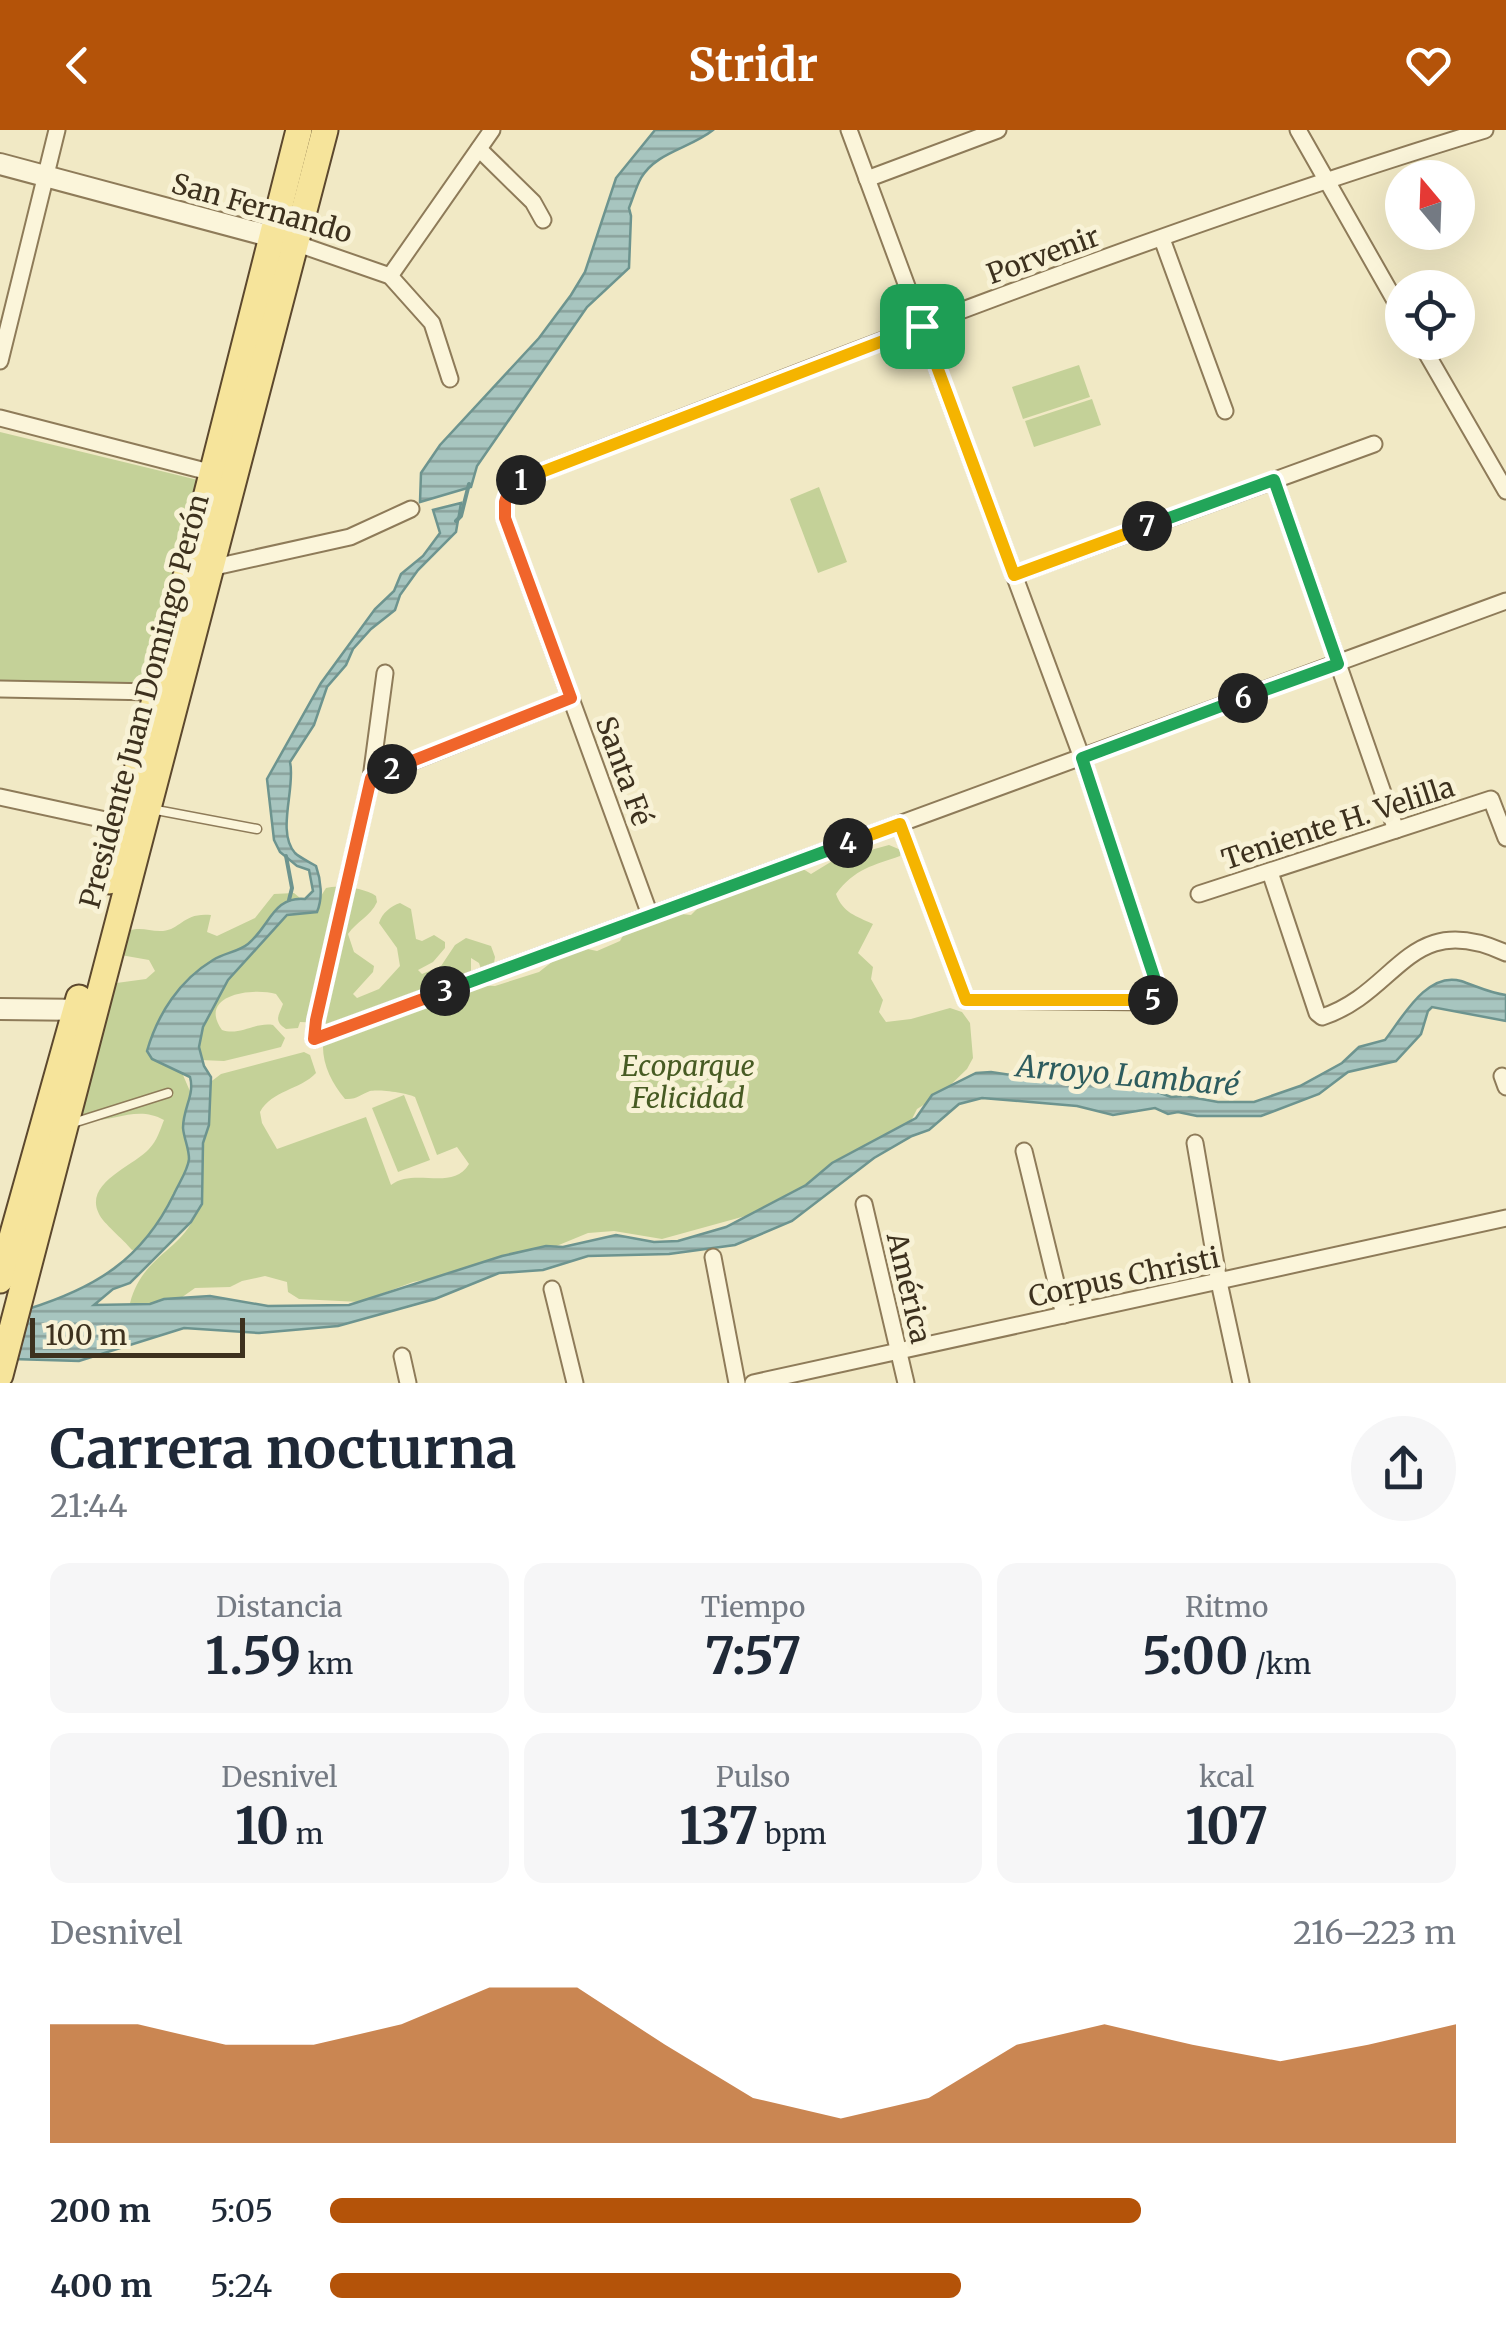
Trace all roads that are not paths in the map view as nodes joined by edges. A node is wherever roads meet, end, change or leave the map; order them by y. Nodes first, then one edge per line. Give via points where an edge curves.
1 (57, 130) edge
2 (298, 130) edge
3 (325, 130) edge
4 (492, 130) edge
5 (849, 130) edge
6 (998, 130) edge
7 (1298, 130) edge
8 (1485, 130) edge
9 (478, 149) junction
10 (0, 164) edge
11 (46, 176) junction
12 (867, 178) junction
13 (1325, 179) junction
14 (543, 220) dead end
15 (283, 239) junction
16 (1162, 239) junction
17 (390, 276) junction
18 (1385, 283) edge
19 (922, 326) junction
20 (1430, 360) edge
21 (0, 361) edge
22 (450, 378) dead end
23 (1225, 411) dead end
24 (0, 418) edge
25 (1374, 444) dead end
26 (213, 473) junction
27 (1274, 480) junction
28 (1506, 491) edge
29 (411, 509) dead end
30 (510, 532) joint
31 (199, 571) junction
32 (1014, 575) junction
33 (1506, 601) edge
34 (1338, 664) junction
35 (385, 673) dead end
36 (0, 689) edge
37 (156, 692) junction
38 (571, 698) junction
39 (1082, 758) junction
40 (371, 778) junction
41 (0, 796) edge
42 (146, 808) junction
43 (124, 824) junction
44 (900, 824) junction
45 (257, 830) dead end
46 (1396, 830) junction
47 (1506, 838) edge
48 (121, 871) junction
49 (1270, 872) junction
50 (1199, 894) dead end
51 (650, 915) junction
52 (1506, 952) edge
53 (0, 1009) edge
54 (85, 1010) junction
55 (168, 1094) dead end
56 (64, 1126) junction
57 (1194, 1144) dead end
58 (1024, 1151) dead end
59 (864, 1204) dead end
60 (1506, 1218) edge
61 (713, 1257) dead end
62 (1219, 1282) junction
63 (11, 1284) edge
64 (552, 1289) dead end
65 (1064, 1315) junction
66 (898, 1350) junction
67 (402, 1356) dead end
68 (0, 1375) edge
69 (408, 1383) edge
70 (575, 1383) edge
71 (737, 1383) edge
72 (752, 1383) edge
73 (906, 1383) edge
74 (1241, 1383) edge

1 - 11 street
2 - 15 main road, Presidente Juan Domingo Perón
3 - 15 main road, Presidente Juan Domingo Perón
4 - 9 street
5 - 12 street
6 - 12 street
7 - 13 street
8 - 13 street, Porvenir
9 - 14 street
9 - 17 street
10 - 11 street, San Fernando
11 - 15 street, San Fernando
11 - 21 street
12 - 19 street
13 - 16 street, Porvenir
13 - 18 street
15 - 17 street, San Fernando
15 - 26 main road, Presidente Juan Domingo Perón
15 - 31 main road, Presidente Juan Domingo Perón
16 - 19 street, Porvenir
16 - 23 street
17 - 22 street, San Fernando via 432,323
19 - 30 street, Porvenir via 511,484 505,502
19 - 32 street
20 - 28 street
24 - 26 street
25 - 27 street
26 - 31 main road, Presidente Juan Domingo Perón
27 - 32 street
27 - 34 street
29 - 31 street via 350,536
30 - 38 street, Santa Fé
31 - 37 main road, Presidente Juan Domingo Perón
31 - 42 main road, Presidente Juan Domingo Perón
32 - 39 street
33 - 34 street
34 - 39 street
34 - 46 street
35 - 40 street
36 - 37 street
37 - 43 main road, Presidente Juan Domingo Perón
38 - 40 street
38 - 51 street, Santa Fé
39 - 44 street
39 - 44 street via 1159,992 1149,1002 966,1000
40 - 51 street via 314,1039
41 - 43 street
42 - 45 lane
42 - 48 main road, Presidente Juan Domingo Perón
43 - 48 main road, Presidente Juan Domingo Perón
44 - 51 street
46 - 47 street, Teniente H. Velilla via 1492,799
46 - 49 street, Teniente H. Velilla
48 - 54 main road, Presidente Juan Domingo Perón
49 - 50 street, Teniente H. Velilla
49 - 52 street via 1322,1017 1351,1005 1425,946 1478,940
53 - 54 street
54 - 56 main road, Presidente Juan Domingo Perón
54 - 63 main road, Presidente Juan Domingo Perón
55 - 56 lane
56 - 63 main road, Presidente Juan Domingo Perón
57 - 62 street
58 - 65 street
59 - 66 street, América
60 - 62 street, Corpus Christi
61 - 71 street
62 - 65 street, Corpus Christi
62 - 74 street
63 - 68 main road
64 - 70 street
65 - 66 street, Corpus Christi
66 - 72 street, Corpus Christi
66 - 73 street, América
67 - 69 street

